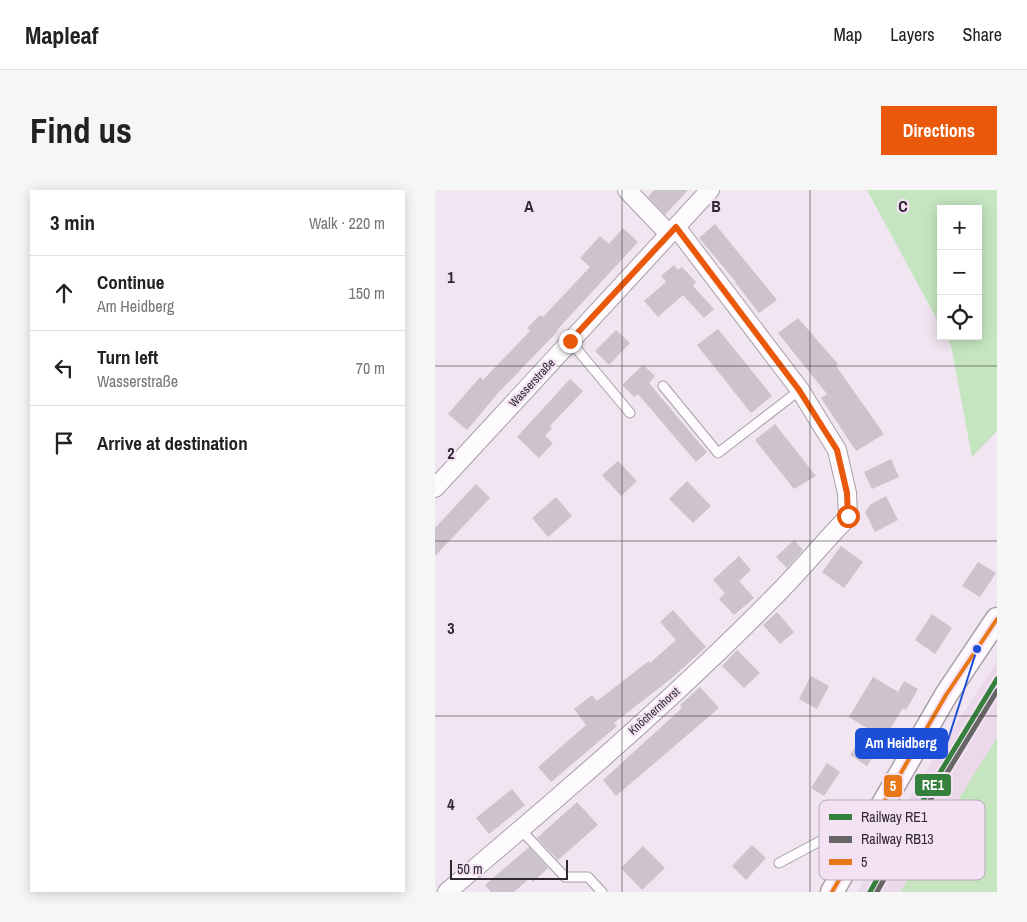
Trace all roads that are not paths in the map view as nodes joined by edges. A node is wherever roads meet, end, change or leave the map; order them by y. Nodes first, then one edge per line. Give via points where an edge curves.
1 (627, 190) edge
2 (709, 190) edge
3 (672, 230) junction
4 (570, 341) junction
5 (663, 386) dead end
6 (799, 390) junction
7 (630, 413) dead end
8 (435, 488) edge
9 (997, 619) edge
10 (884, 800) edge
11 (521, 830) junction
12 (819, 842) edge
13 (779, 863) dead end
14 (839, 880) edge
15 (447, 892) edge
16 (602, 892) edge
17 (832, 892) edge

1 - 3 street
2 - 3 street, Wasserstraße
3 - 4 street, Wasserstraße
3 - 6 street
4 - 7 lane
4 - 8 street, Wasserstraße
5 - 6 lane via 718,453
6 - 11 street, Knöchernhorst via 837,450 847,493 848,516 763,609
9 - 10 street via 946,695
11 - 15 street, Knöchernhorst
11 - 16 lane via 565,877 588,876
12 - 13 lane
14 - 17 street

